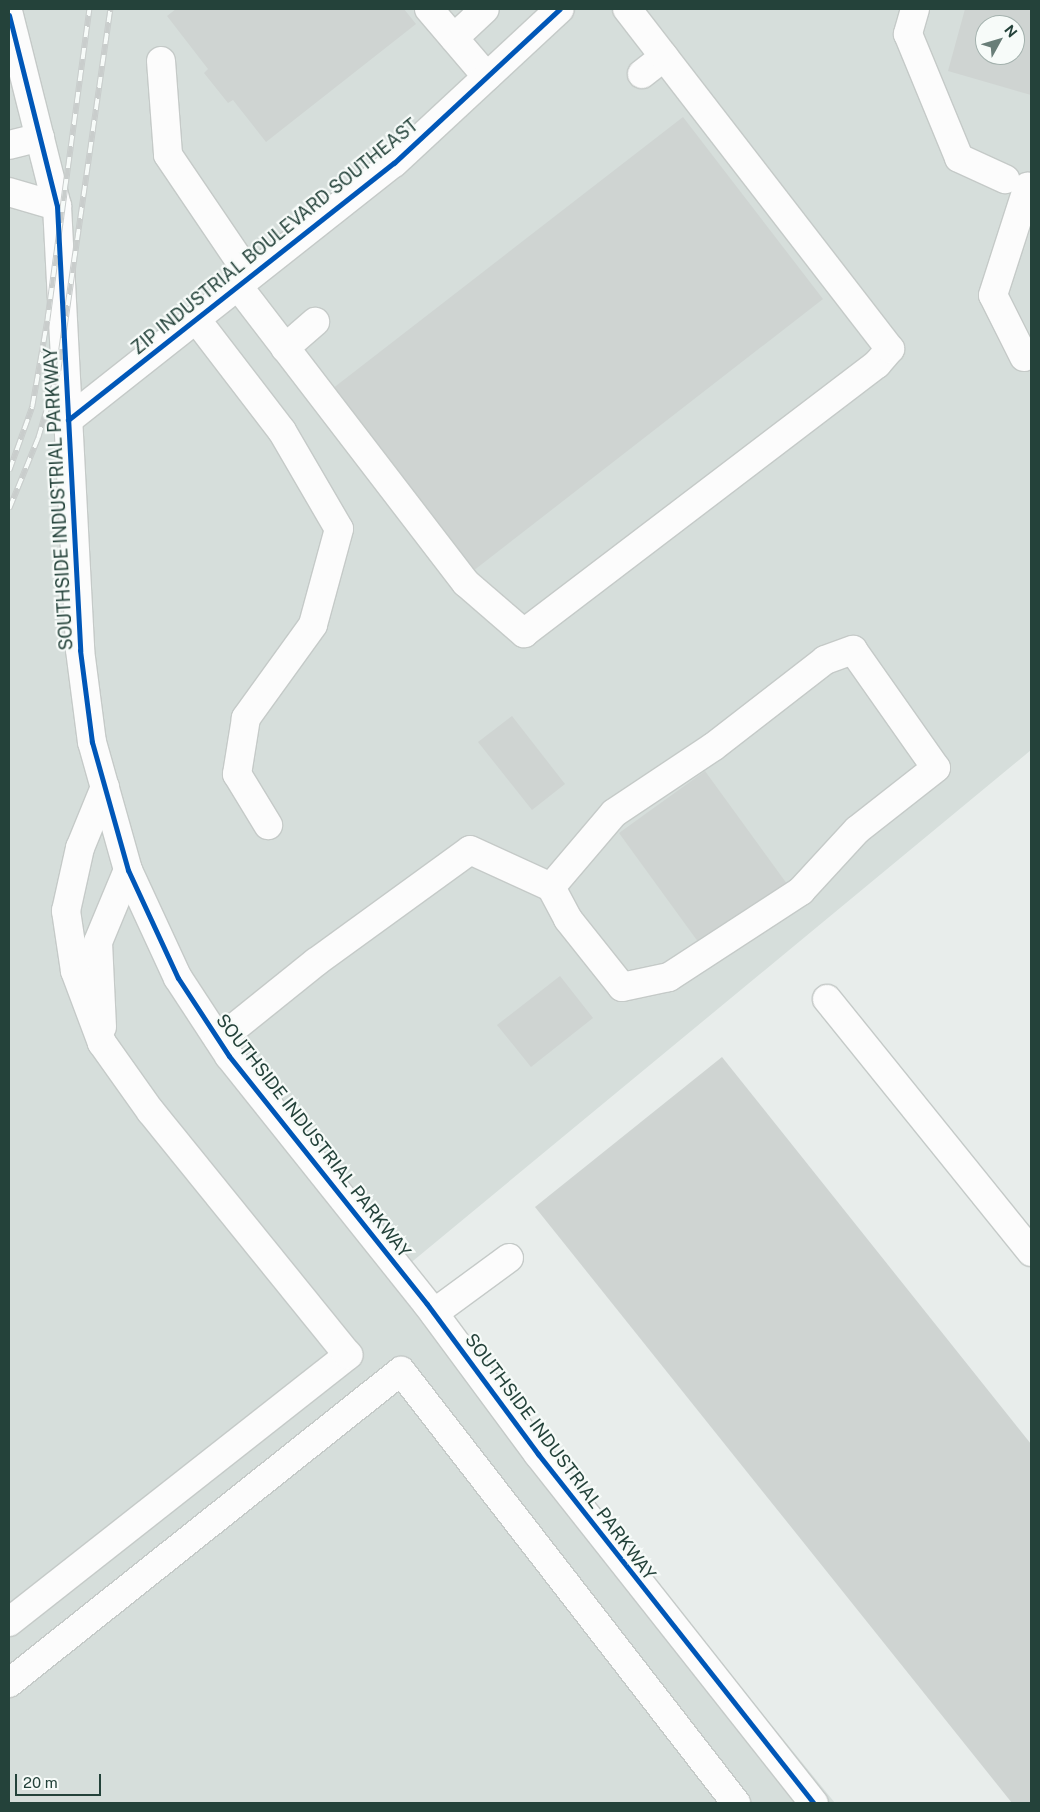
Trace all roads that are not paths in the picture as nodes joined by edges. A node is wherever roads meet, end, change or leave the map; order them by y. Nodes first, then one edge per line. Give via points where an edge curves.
1 (429, 9) edge
2 (485, 9) edge
3 (560, 9) edge
4 (627, 9) edge
5 (915, 9) edge
6 (9, 15) edge
7 (454, 38) junction
8 (664, 56) junction
9 (161, 61) dead end
10 (15, 67) edge
11 (642, 74) dead end
12 (487, 77) junction
13 (40, 137) junction
14 (9, 145) edge
15 (9, 192) edge
16 (56, 206) junction
17 (244, 281) junction
18 (196, 319) junction
19 (315, 322) dead end
20 (285, 348) junction
21 (1024, 357) dead end
22 (68, 420) junction
23 (105, 787) junction
24 (268, 825) dead end
25 (128, 870) junction
26 (551, 887) junction
27 (827, 999) dead end
28 (218, 1040) junction
29 (102, 1043) junction
30 (1031, 1252) edge
31 (509, 1258) dead end
32 (434, 1314) junction
33 (9, 1622) edge
34 (9, 1683) edge
35 (736, 1803) edge
36 (814, 1803) edge

1 - 7 street
2 - 7 street
3 - 12 street, ZIP INDUSTRIAL BOULEVARD SOUTHEAST
4 - 8 street
5 - 21 street via 908,34 959,158 1016,183 993,295
6 - 10 street, SOUTHSIDE INDUSTRIAL PARKWAY
7 - 12 street
8 - 11 street
8 - 20 street via 890,349 876,364 524,633 466,584
9 - 17 street via 168,155
10 - 13 street, SOUTHSIDE INDUSTRIAL PARKWAY
12 - 17 street, ZIP INDUSTRIAL BOULEVARD SOUTHEAST via 394,163
13 - 14 street
13 - 16 street, SOUTHSIDE INDUSTRIAL PARKWAY
15 - 16 street
16 - 22 street, SOUTHSIDE INDUSTRIAL PARKWAY
17 - 18 street, ZIP INDUSTRIAL BOULEVARD SOUTHEAST
17 - 20 street
18 - 22 street, ZIP INDUSTRIAL BOULEVARD SOUTHEAST
18 - 24 street via 282,430 339,529 313,625 246,718 237,774
19 - 20 street
22 - 23 street, SOUTHSIDE INDUSTRIAL PARKWAY via 80,650 92,742
23 - 25 street, SOUTHSIDE INDUSTRIAL PARKWAY
23 - 29 street via 80,848 66,911 75,971
25 - 28 street, SOUTHSIDE INDUSTRIAL PARKWAY via 178,978
25 - 29 street via 98,942 103,999
26 - 26 street via 614,813 712,747 825,660 853,650 936,768 857,830 801,891 669,977 622,987 568,919
26 - 28 street via 470,850 316,962
27 - 30 street
28 - 32 street, SOUTHSIDE INDUSTRIAL PARKWAY
29 - 33 street via 151,1112 348,1355
31 - 32 street
32 - 36 street, SOUTHSIDE INDUSTRIAL PARKWAY via 538,1454
34 - 35 street via 401,1372

